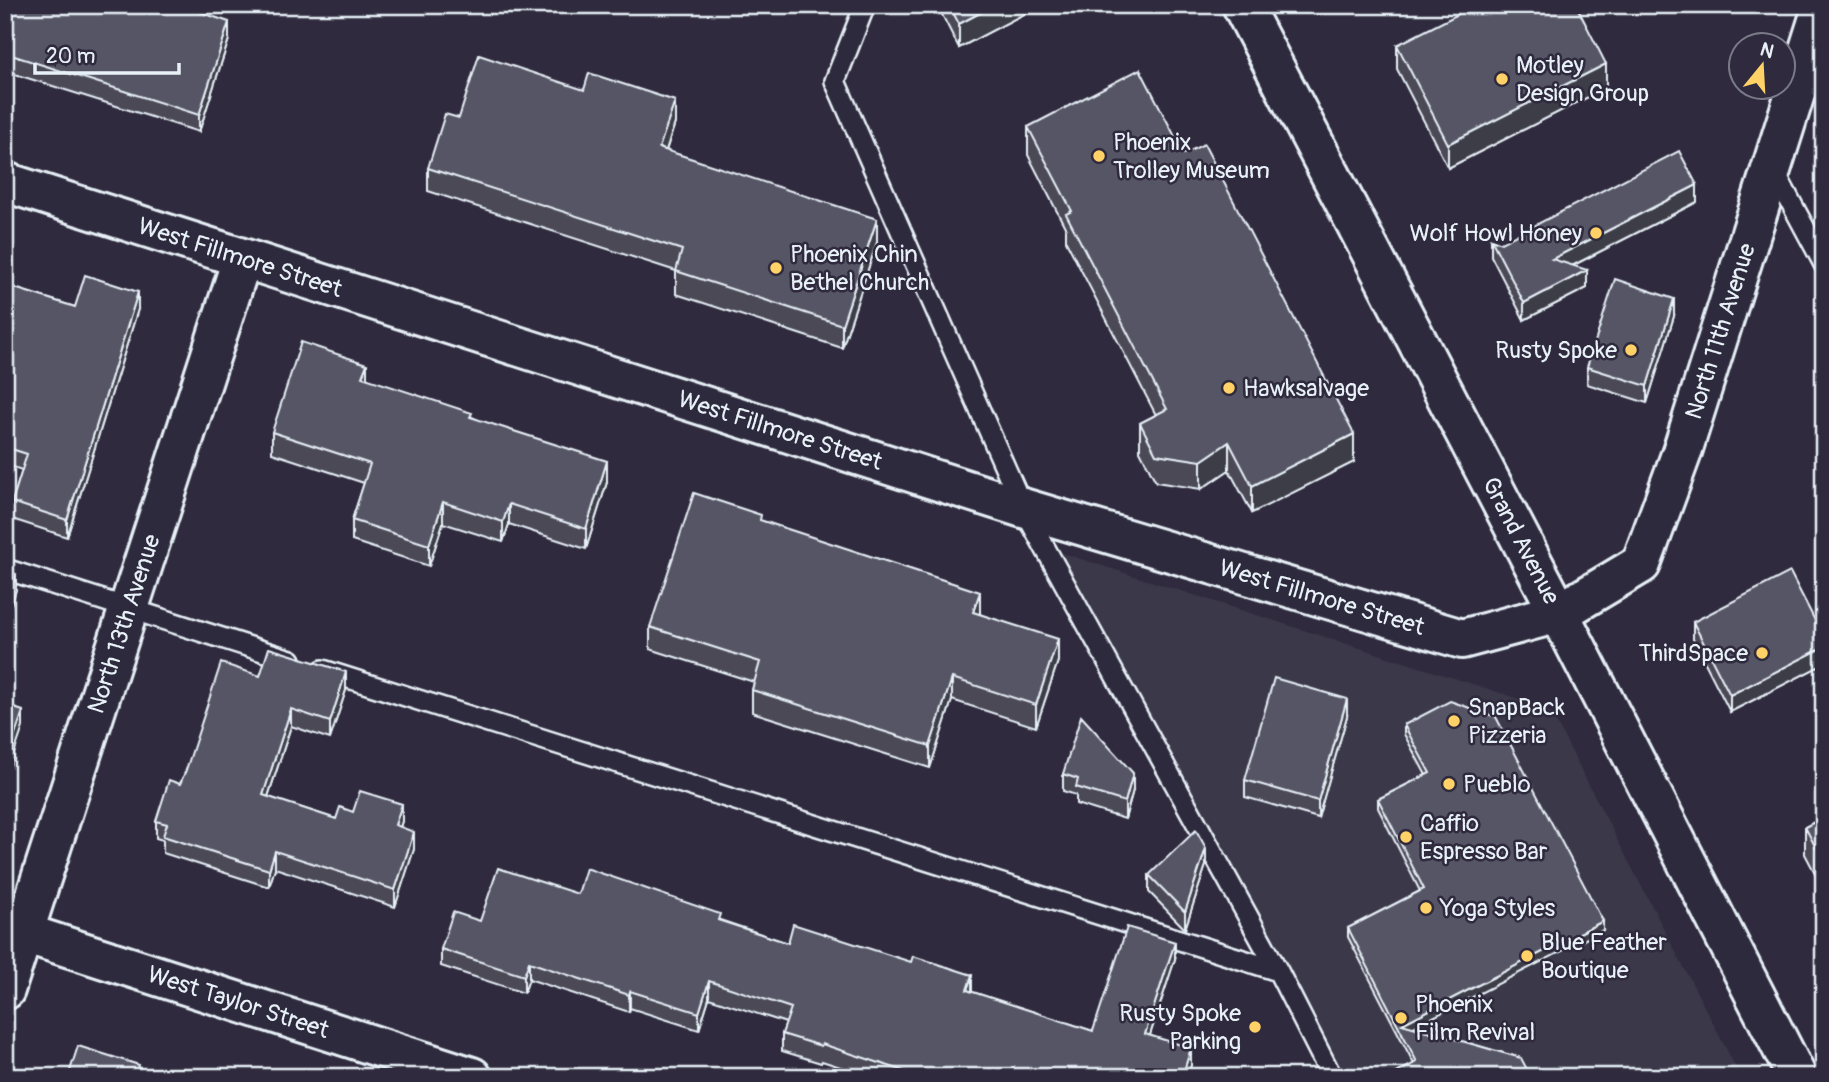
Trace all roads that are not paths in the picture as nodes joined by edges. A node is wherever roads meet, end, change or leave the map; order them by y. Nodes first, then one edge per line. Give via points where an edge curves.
1 (865, 5) edge
2 (1242, 5) edge
3 (1823, 5) edge
4 (1772, 166) junction
5 (5, 183) edge
6 (242, 259) junction
7 (1824, 264) edge
8 (1023, 508) junction
9 (5, 569) edge
10 (129, 609) junction
11 (1559, 613) junction
12 (15, 930) edge
13 (1278, 971) junction
14 (5, 990) edge
15 (472, 1077) edge
16 (1332, 1077) edge
17 (1797, 1077) edge

1 - 8 lane via 835,81
2 - 11 street, Grand Avenue
3 - 4 street, North 11th Avenue
4 - 7 lane
4 - 11 street, North 11th Avenue via 1642,564
5 - 6 street, West Fillmore Street
6 - 8 street, West Fillmore Street
6 - 10 street, North 13th Avenue
8 - 11 street, West Fillmore Street via 1462,639
8 - 13 lane
9 - 10 lane
10 - 12 street, North 13th Avenue
10 - 13 lane
11 - 17 street, Grand Avenue
12 - 14 street, North 13th Avenue
12 - 15 street, West Taylor Street
13 - 16 lane

